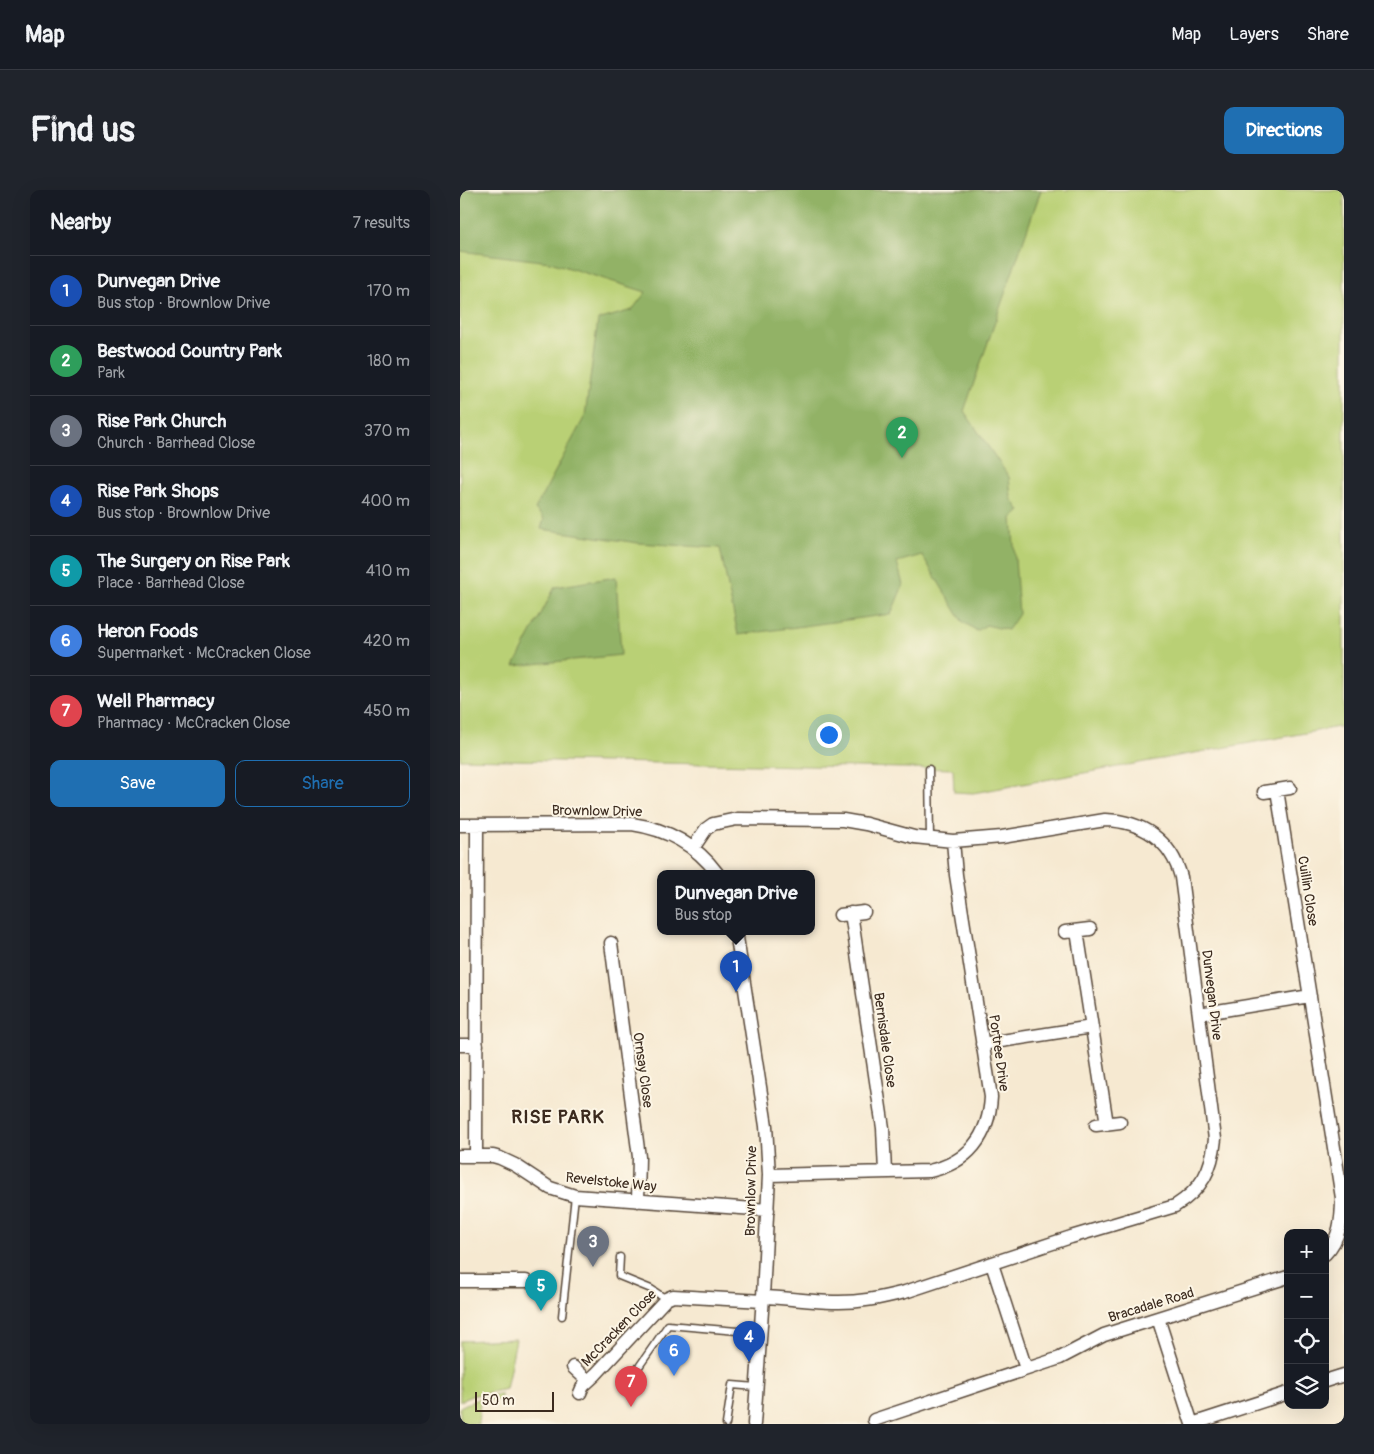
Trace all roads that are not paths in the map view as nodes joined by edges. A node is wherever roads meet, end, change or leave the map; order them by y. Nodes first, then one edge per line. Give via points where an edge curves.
1 (930, 769) dead end
2 (1264, 792) dead end
3 (460, 825) edge
4 (477, 825) junction
5 (930, 839) junction
6 (953, 841) junction
7 (693, 848) junction
8 (715, 870) edge
9 (852, 913) dead end
10 (1077, 930) dead end
11 (737, 935) edge
12 (611, 943) dead end
13 (1310, 996) junction
14 (1199, 1014) junction
15 (1092, 1026) junction
16 (982, 1044) junction
17 (476, 1045) junction
18 (460, 1046) edge
19 (1107, 1124) dead end
20 (460, 1156) edge
21 (476, 1156) junction
22 (885, 1172) junction
23 (769, 1175) junction
24 (575, 1196) junction
25 (638, 1201) junction
26 (768, 1210) junction
27 (1329, 1249) edge
28 (620, 1257) dead end
29 (992, 1264) junction
30 (1284, 1279) edge
31 (460, 1281) edge
32 (526, 1281) dead end
33 (666, 1299) junction
34 (763, 1299) junction
35 (562, 1316) dead end
36 (1158, 1318) junction
37 (760, 1333) junction
38 (573, 1367) dead end
39 (1026, 1369) junction
40 (1344, 1375) edge
41 (1329, 1380) edge
42 (588, 1381) junction
43 (629, 1381) dead end
44 (756, 1387) junction
45 (580, 1394) dead end
46 (1284, 1394) edge
47 (874, 1420) dead end
48 (726, 1424) edge
49 (754, 1424) edge
50 (1192, 1424) edge

1 - 5 lane
2 - 13 street, Cuillin Close via 1283,789
3 - 4 street, Brownlow Drive
4 - 7 street, Brownlow Drive via 632,824 663,832
4 - 17 street
5 - 6 street, Dunvegan Drive
5 - 7 street, Dunvegan Drive via 843,820 737,819 713,824
6 - 14 street, Dunvegan Drive via 1002,837 1105,820 1132,824 1153,834 1169,850 1181,877
6 - 16 street, Portree Drive
7 - 8 street, Brownlow Drive
9 - 22 street, Bernisdale Close via 883,1128
10 - 15 street
11 - 23 street, Brownlow Drive via 766,1126
12 - 25 street, Ornsay Close via 639,1158
13 - 14 street
13 - 27 street via 1342,1198 1341,1222
14 - 29 street, Dunvegan Drive via 1215,1138 1208,1172 1201,1184 1190,1197 1175,1206
15 - 16 street
15 - 19 street
16 - 22 street, Portree Drive via 991,1097 990,1110 976,1143 943,1168
17 - 18 street
17 - 21 street
20 - 21 street, Revelstoke Way
21 - 24 street, Revelstoke Way via 507,1160 550,1188
22 - 23 street, Portree Drive
23 - 26 street, Brownlow Drive
24 - 25 street, Revelstoke Way
24 - 35 lane
25 - 26 street, Revelstoke Way
26 - 34 street, Brownlow Drive
28 - 33 lane via 619,1276
29 - 34 street, Dunvegan Drive via 905,1292 868,1300
29 - 39 street
30 - 36 street, Bracadale Road
31 - 32 street via 513,1287
33 - 34 street, McCracken Close via 673,1296
33 - 42 street, McCracken Close
34 - 37 street, Brownlow Drive
36 - 39 street, Bracadale Road via 1104,1335 1060,1358
36 - 50 street
37 - 43 lane via 668,1325
37 - 44 street, Brownlow Drive
38 - 42 street, McCracken Close
39 - 47 street, Bracadale Road
40 - 41 street
42 - 45 street, McCracken Close
44 - 48 lane via 732,1385
44 - 49 street, Brownlow Drive
46 - 50 street

